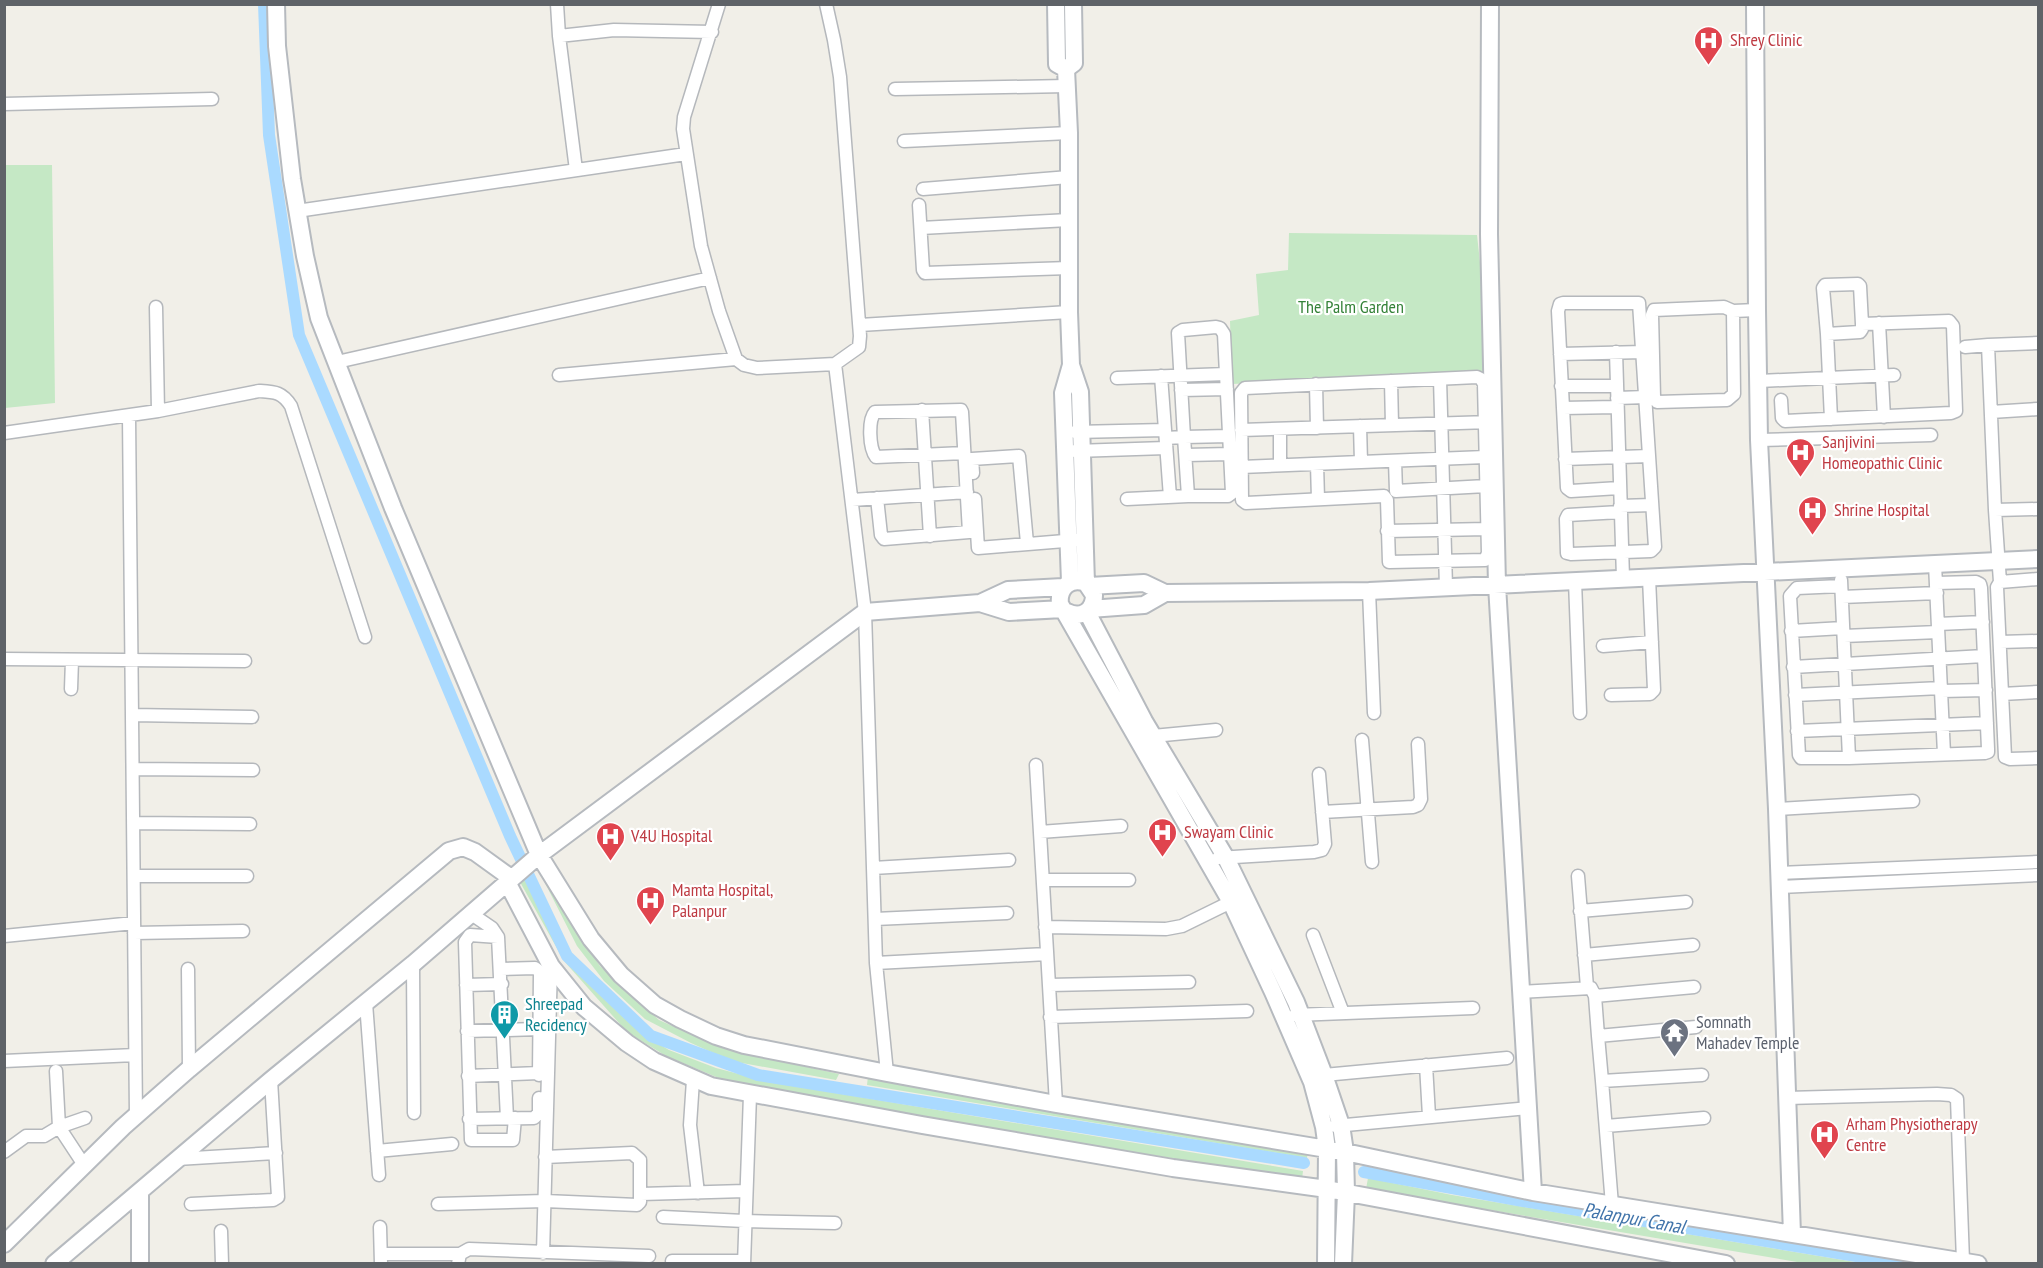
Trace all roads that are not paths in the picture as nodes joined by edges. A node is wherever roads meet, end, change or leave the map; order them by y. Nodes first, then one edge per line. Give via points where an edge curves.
1 (276, 4) edge
2 (557, 4) edge
3 (719, 4) edge
4 (826, 4) edge
5 (1057, 4) edge
6 (1072, 4) edge
7 (1490, 4) edge
8 (1755, 4) edge
9 (712, 32) junction
10 (559, 36) junction
11 (1066, 69) junction
12 (1067, 86) junction
13 (895, 89) dead end
14 (212, 99) dead end
15 (4, 104) edge
16 (1069, 133) junction
17 (904, 141) dead end
18 (686, 154) junction
19 (576, 170) junction
20 (1069, 177) junction
21 (923, 189) dead end
22 (920, 205) dead end
23 (297, 212) junction
24 (1069, 220) junction
25 (921, 228) junction
26 (1069, 268) junction
27 (710, 278) junction
28 (156, 307) dead end
29 (1757, 310) junction
30 (1733, 311) junction
31 (1069, 312) junction
32 (1879, 323) junction
33 (1862, 324) junction
34 (860, 325) junction
35 (1827, 334) junction
36 (2038, 343) edge
37 (1988, 345) junction
38 (1965, 347) dead end
39 (1616, 352) junction
40 (1643, 352) junction
41 (1560, 354) junction
42 (736, 359) junction
43 (337, 362) junction
44 (835, 364) junction
45 (1071, 365) junction
46 (1226, 374) junction
47 (559, 375) dead end
48 (1180, 375) junction
49 (1888, 375) junction
50 (1161, 376) junction
51 (1830, 377) junction
52 (1117, 378) dead end
53 (1440, 379) junction
54 (1391, 381) junction
55 (1760, 381) junction
56 (1317, 384) junction
57 (1562, 386) junction
58 (1227, 389) junction
59 (1181, 390) junction
60 (1616, 397) junction
61 (1646, 397) junction
62 (1781, 400) dead end
63 (1563, 408) junction
64 (2038, 409) edge
65 (922, 410) junction
66 (159, 411) junction
67 (1990, 412) junction
68 (129, 416) junction
69 (1884, 417) junction
70 (1831, 418) junction
71 (1489, 422) junction
72 (1440, 424) junction
73 (1392, 425) junction
74 (1360, 426) junction
75 (1317, 428) junction
76 (1280, 429) junction
77 (1241, 430) junction
78 (1125, 431) junction
79 (1064, 432) junction
80 (1082, 432) junction
81 (4, 433) edge
82 (1931, 435) dead end
83 (1229, 436) junction
84 (1184, 437) junction
85 (1166, 439) junction
86 (1760, 440) junction
87 (1125, 449) junction
88 (1065, 451) junction
89 (1083, 451) junction
90 (964, 453) junction
91 (925, 454) junction
92 (1230, 454) junction
93 (1186, 455) junction
94 (1650, 456) junction
95 (1485, 457) junction
96 (1618, 457) junction
97 (1442, 459) junction
98 (1565, 459) junction
99 (1395, 461) junction
100 (1361, 462) junction
101 (1317, 464) junction
102 (1280, 465) junction
103 (1241, 467) junction
104 (1486, 486) junction
105 (1619, 488) junction
106 (1442, 489) junction
107 (967, 492) junction
108 (928, 494) junction
109 (1390, 494) junction
110 (1188, 496) junction
111 (1170, 497) junction
112 (878, 498) junction
113 (1127, 499) dead end
114 (1318, 499) junction
115 (852, 500) junction
116 (1652, 505) junction
117 (1620, 509) junction
118 (2038, 509) edge
119 (1995, 510) junction
120 (1444, 529) junction
121 (1487, 529) junction
122 (1387, 531) junction
123 (930, 536) junction
124 (1077, 540) junction
125 (1027, 543) junction
126 (1622, 552) junction
127 (2038, 559) edge
128 (1445, 561) junction
129 (1998, 561) junction
130 (1935, 564) junction
131 (1841, 568) junction
132 (1766, 572) junction
133 (1623, 578) junction
134 (1649, 578) junction
135 (2038, 579) edge
136 (1575, 581) junction
137 (2000, 582) junction
138 (1077, 585) junction
139 (1497, 585) junction
140 (1446, 587) junction
141 (1936, 588) junction
142 (1369, 591) junction
143 (1842, 591) junction
144 (1165, 593) junction
145 (980, 603) junction
146 (1065, 611) junction
147 (1088, 611) junction
148 (865, 612) junction
149 (1983, 622) junction
150 (1938, 628) junction
151 (1791, 631) junction
152 (1843, 632) junction
153 (365, 637) dead end
154 (2038, 641) edge
155 (1652, 642) junction
156 (2000, 642) junction
157 (1603, 646) dead end
158 (1984, 656) junction
159 (4, 659) edge
160 (1940, 659) junction
161 (72, 660) junction
162 (132, 660) junction
163 (245, 661) dead end
164 (1845, 664) junction
165 (1793, 667) junction
166 (71, 689) dead end
167 (1941, 690) junction
168 (1986, 690) junction
169 (1846, 692) junction
170 (2038, 692) edge
171 (2002, 694) junction
172 (1611, 695) dead end
173 (1795, 695) junction
174 (1374, 713) dead end
175 (1580, 713) dead end
176 (132, 715) junction
177 (252, 717) dead end
178 (1987, 723) junction
179 (1943, 725) junction
180 (1142, 728) junction
181 (1847, 729) junction
182 (1216, 730) dead end
183 (1797, 732) junction
184 (1362, 740) dead end
185 (1419, 744) dead end
186 (1944, 754) junction
187 (1849, 758) junction
188 (2038, 758) edge
189 (1036, 765) dead end
190 (133, 769) junction
191 (253, 770) dead end
192 (1319, 774) dead end
193 (1180, 796) junction
194 (1913, 801) dead end
195 (1777, 809) junction
196 (1367, 810) junction
197 (1322, 812) junction
198 (133, 823) junction
199 (250, 824) dead end
200 (1121, 826) dead end
201 (1040, 832) junction
202 (1226, 858) junction
203 (1208, 859) junction
204 (1009, 860) dead end
205 (1372, 862) dead end
206 (2038, 862) edge
207 (1974, 864) junction
208 (1907, 867) junction
209 (873, 868) junction
210 (522, 869) junction
211 (2038, 875) edge
212 (134, 876) junction
213 (247, 876) dead end
214 (1578, 876) dead end
215 (1974, 878) junction
216 (1042, 880) junction
217 (1129, 880) dead end
218 (1779, 880) junction
219 (1908, 881) junction
220 (1238, 899) junction
221 (1686, 903) dead end
222 (1580, 911) junction
223 (470, 913) junction
224 (1007, 913) dead end
225 (875, 919) junction
226 (1045, 927) junction
227 (134, 928) junction
228 (243, 931) dead end
229 (1313, 935) dead end
230 (4, 936) edge
231 (498, 937) junction
232 (1693, 945) dead end
233 (1047, 954) junction
234 (1584, 956) junction
235 (876, 963) junction
236 (412, 964) junction
237 (551, 966) junction
238 (188, 969) dead end
239 (501, 969) junction
240 (1189, 981) dead end
241 (502, 984) junction
242 (1049, 985) junction
243 (466, 986) junction
244 (1694, 987) dead end
245 (1591, 991) junction
246 (1521, 992) junction
247 (366, 1003) junction
248 (1473, 1008) dead end
249 (1247, 1011) dead end
250 (1343, 1013) junction
251 (1292, 1015) junction
252 (1050, 1017) junction
253 (1696, 1027) dead end
254 (540, 1029) junction
255 (503, 1030) junction
256 (467, 1031) junction
257 (1598, 1036) junction
258 (135, 1054) junction
259 (1507, 1058) dead end
260 (4, 1060) edge
261 (1426, 1065) junction
262 (189, 1068) junction
263 (57, 1071) dead end
264 (539, 1073) junction
265 (886, 1073) junction
266 (505, 1075) junction
267 (1324, 1075) junction
268 (1702, 1075) dead end
269 (468, 1076) junction
270 (271, 1080) junction
271 (693, 1080) junction
272 (1602, 1081) junction
273 (750, 1095) junction
274 (1788, 1098) junction
275 (1056, 1104) junction
276 (1528, 1108) junction
277 (414, 1113) dead end
278 (136, 1116) junction
279 (1429, 1116) junction
280 (85, 1118) dead end
281 (511, 1118) junction
282 (1704, 1118) dead end
283 (469, 1119) junction
284 (1332, 1126) junction
285 (1606, 1126) junction
286 (59, 1127) junction
287 (452, 1144) dead end
288 (1327, 1149) junction
289 (377, 1151) junction
290 (4, 1152) edge
291 (1345, 1152) junction
292 (276, 1153) junction
293 (545, 1157) junction
294 (177, 1159) junction
295 (84, 1165) junction
296 (379, 1175) dead end
297 (1327, 1189) junction
298 (745, 1191) junction
299 (140, 1192) junction
300 (1533, 1192) junction
301 (698, 1193) junction
302 (1346, 1193) junction
303 (641, 1194) junction
304 (545, 1201) junction
305 (191, 1204) dead end
306 (438, 1204) dead end
307 (1612, 1205) junction
308 (663, 1217) dead end
309 (744, 1221) junction
310 (835, 1223) dead end
311 (380, 1227) dead end
312 (221, 1231) dead end
313 (1792, 1234) junction
314 (4, 1244) edge
315 (543, 1253) junction
316 (649, 1256) dead end
317 (381, 1259) edge
318 (459, 1259) edge
319 (672, 1261) dead end
320 (744, 1262) edge
321 (1970, 1262) edge
322 (54, 1263) edge
323 (140, 1263) edge
324 (222, 1263) edge
325 (1326, 1263) edge
326 (1343, 1263) edge
327 (1726, 1263) edge

1 - 23 street via 277,46
2 - 10 street
3 - 9 street
4 - 34 street via 840,77
5 - 6 street
5 - 11 street via 1057,64
6 - 11 street via 1074,63
7 - 71 street
8 - 29 street
9 - 10 street via 614,30
9 - 18 street via 684,117
10 - 19 street
11 - 12 street
12 - 13 street
12 - 16 street
14 - 15 street
16 - 17 street
16 - 20 street
18 - 19 street
18 - 27 street
19 - 23 street
20 - 21 street
20 - 24 street
22 - 25 street
23 - 43 street via 319,318
24 - 25 street
24 - 26 street
25 - 26 street via 925,273
26 - 31 street
27 - 42 street
27 - 43 street
28 - 66 street
29 - 30 street
29 - 55 street
30 - 30 street via 1728,307 1654,310 1657,402 1727,400 1734,394
31 - 34 street
31 - 45 street
32 - 33 street
32 - 49 street
32 - 69 street via 1949,321 1953,326 1956,411
33 - 35 street via 1860,332
33 - 35 street via 1860,286 1825,285
34 - 44 street via 859,347
35 - 51 street
36 - 37 street
37 - 38 street
37 - 67 street
39 - 40 street
39 - 41 street
39 - 60 street
40 - 41 street via 1639,303 1563,303 1558,307
40 - 61 street
41 - 57 street
42 - 44 street via 757,368
42 - 47 street
43 - 210 street
44 - 115 street
45 - 79 street via 1063,393
45 - 80 street via 1080,392
46 - 48 street
46 - 48 street via 1224,334 1216,327 1178,333
46 - 58 street
48 - 50 street
48 - 59 street
49 - 51 street
49 - 69 street
50 - 52 street
50 - 85 street
51 - 55 street
51 - 70 street
53 - 54 street
53 - 71 street via 1481,379
53 - 72 street
54 - 56 street
54 - 73 street
55 - 86 street
56 - 75 street
56 - 77 street via 1245,388 1241,393
57 - 60 street
57 - 63 street
58 - 59 street
58 - 83 street
59 - 84 street
60 - 61 street
60 - 63 street
60 - 96 street
61 - 94 street
62 - 70 street via 1785,421
63 - 98 street
64 - 67 street
65 - 90 street via 961,410
65 - 91 street
65 - 91 street via 872,413 872,452 876,457
66 - 68 street
66 - 153 street via 259,391 286,397
67 - 119 street
68 - 81 street
68 - 162 street
69 - 70 street
71 - 72 street
71 - 95 street
71 - 139 street
72 - 73 street
72 - 97 street
73 - 74 street
74 - 75 street
74 - 100 street
75 - 76 street
76 - 77 street
76 - 102 street
77 - 103 street
78 - 80 street
78 - 85 street
78 - 87 street
79 - 80 street
79 - 88 street
80 - 89 street
82 - 86 street
83 - 84 street
83 - 92 street
84 - 85 street
84 - 93 street
85 - 87 street
85 - 111 street
86 - 132 street
87 - 89 street
88 - 89 street
88 - 124 street
89 - 124 street
90 - 91 street
90 - 107 street
91 - 108 street
92 - 93 street
92 - 110 street via 1231,494
93 - 110 street
94 - 96 street
94 - 116 street
95 - 97 street
95 - 104 street
96 - 98 street
96 - 105 street
97 - 99 street
97 - 106 street
98 - 105 street via 1569,490
99 - 100 street
99 - 109 street
100 - 101 street
101 - 102 street
101 - 114 street
102 - 103 street
103 - 114 street via 1243,502
104 - 106 street
104 - 121 street
105 - 117 street
106 - 109 street
106 - 120 street
107 - 108 street
107 - 123 street via 968,533
108 - 112 street
108 - 123 street
109 - 114 street
109 - 122 street via 1386,500
110 - 111 street
111 - 113 street
112 - 115 street
112 - 123 street via 882,538
115 - 148 street
116 - 117 street
116 - 126 street via 1654,549
117 - 126 street
117 - 126 street via 1568,515 1567,550 1571,554
118 - 119 street
119 - 129 street
120 - 121 street
120 - 122 street
120 - 128 street
121 - 128 street via 1485,560
122 - 128 street via 1389,562
124 - 125 street
124 - 138 street
125 - 125 street via 1019,456 972,459 978,548
126 - 133 street
127 - 129 street
128 - 140 street
129 - 130 street
129 - 137 street
130 - 131 street
130 - 141 street
131 - 132 street
131 - 143 street
132 - 134 street
132 - 195 street
133 - 134 street
133 - 136 street
134 - 155 street
135 - 137 street
136 - 139 street
136 - 175 street
137 - 156 street
138 - 144 street via 1144,583
138 - 145 street via 1008,590
138 - 146 street via 1059,598
138 - 147 street via 1094,595
139 - 140 street
139 - 246 street
140 - 142 street
141 - 143 street
141 - 149 street via 1978,582
141 - 150 street
142 - 144 street
142 - 174 street
143 - 151 street via 1797,588 1789,600
143 - 152 street
144 - 147 street via 1144,605
145 - 146 street via 1009,612
145 - 148 street
146 - 147 street via 1077,616
146 - 180 street
147 - 180 street
148 - 209 street
148 - 210 street
149 - 150 street
149 - 158 street
150 - 152 street
150 - 160 street
151 - 152 street
151 - 165 street
152 - 164 street
154 - 156 street
155 - 157 street
155 - 172 street via 1654,690 1650,694
156 - 171 street
158 - 160 street
158 - 168 street
159 - 161 street
160 - 164 street
160 - 167 street
161 - 162 street
161 - 166 street
162 - 163 street
162 - 176 street
164 - 165 street
164 - 169 street
165 - 173 street
167 - 168 street
167 - 169 street
167 - 179 street
168 - 178 street
169 - 173 street
169 - 181 street
170 - 171 street
171 - 188 street via 2005,757
173 - 183 street
176 - 177 street
176 - 190 street
178 - 179 street
178 - 186 street via 1988,752
179 - 181 street
179 - 186 street
180 - 182 street
180 - 193 street
180 - 193 street
181 - 183 street
181 - 187 street
183 - 187 street via 1800,758
184 - 196 street
185 - 196 street via 1418,805
186 - 187 street
189 - 201 street
190 - 191 street
190 - 198 street
192 - 197 street
193 - 202 street
193 - 203 street
194 - 195 street
195 - 218 street
196 - 197 street
196 - 205 street
197 - 202 street via 1322,850
198 - 199 street
198 - 212 street
200 - 201 street
201 - 216 street
202 - 203 street
202 - 220 street
203 - 220 street
204 - 209 street
206 - 207 street
207 - 208 street
207 - 215 street
208 - 218 street
208 - 219 street
209 - 225 street
210 - 223 street
210 - 237 street
210 - 262 street via 463,847 449,851
210 - 265 street via 621,975 655,1005 744,1045
211 - 215 street
212 - 213 street
212 - 227 street
214 - 222 street
215 - 219 street
216 - 217 street
216 - 226 street
218 - 219 street
218 - 274 street
220 - 226 street via 1182,926 1166,929
220 - 251 street
221 - 222 street
222 - 234 street
223 - 231 street
223 - 236 street
224 - 225 street
225 - 235 street
226 - 233 street
227 - 228 street
227 - 230 street
227 - 258 street
229 - 250 street
231 - 239 street
231 - 243 street via 470,935 466,939
232 - 234 street
233 - 235 street
233 - 242 street
234 - 245 street
235 - 265 street
236 - 247 street
236 - 277 street
237 - 271 street via 584,1007 627,1043
237 - 293 street
238 - 262 street
239 - 241 street
239 - 254 street via 539,970
240 - 242 street
241 - 243 street
241 - 255 street
242 - 252 street
243 - 256 street
244 - 245 street
245 - 246 street
245 - 257 street
246 - 276 street
247 - 270 street
247 - 289 street
248 - 250 street
249 - 252 street
250 - 251 street
251 - 267 street
251 - 284 street via 1312,1082
252 - 275 street
253 - 257 street
254 - 255 street
254 - 264 street
255 - 256 street
255 - 266 street
256 - 269 street
257 - 272 street
258 - 260 street
258 - 278 street
259 - 261 street
261 - 267 street
261 - 279 street
262 - 278 street
263 - 286 street
264 - 266 street
264 - 281 street via 538,1113 534,1118
265 - 275 street
266 - 269 street
266 - 281 street
267 - 284 street
268 - 272 street
269 - 283 street
270 - 292 street
270 - 294 street
271 - 273 street
271 - 301 street via 690,1125
272 - 285 street
273 - 297 street via 1162,1166
273 - 298 street
274 - 313 street
274 - 321 street via 1937,1094 1951,1095 1957,1100
275 - 288 street
276 - 279 street
276 - 300 street
278 - 295 street
279 - 284 street
280 - 286 street
281 - 283 street
281 - 283 street via 514,1137 509,1141 471,1140
282 - 285 street
284 - 288 street
284 - 291 street
285 - 307 street
286 - 290 street via 40,1137 26,1136
286 - 295 street
287 - 289 street
288 - 291 street
288 - 297 street
289 - 296 street
291 - 300 street
291 - 302 street
292 - 294 street
292 - 305 street via 276,1199
293 - 303 street via 632,1153 640,1160
293 - 304 street
294 - 299 street
295 - 314 street
297 - 302 street
297 - 325 street
298 - 301 street
298 - 309 street
299 - 322 street
299 - 323 street
300 - 307 street
301 - 303 street
302 - 326 street
302 - 327 street
303 - 304 street via 637,1205
304 - 306 street
304 - 315 street
307 - 313 street
308 - 309 street
309 - 310 street
309 - 320 street
311 - 317 street
312 - 324 street
313 - 321 street
315 - 316 street
315 - 318 street via 469,1249
317 - 318 street
319 - 320 street

